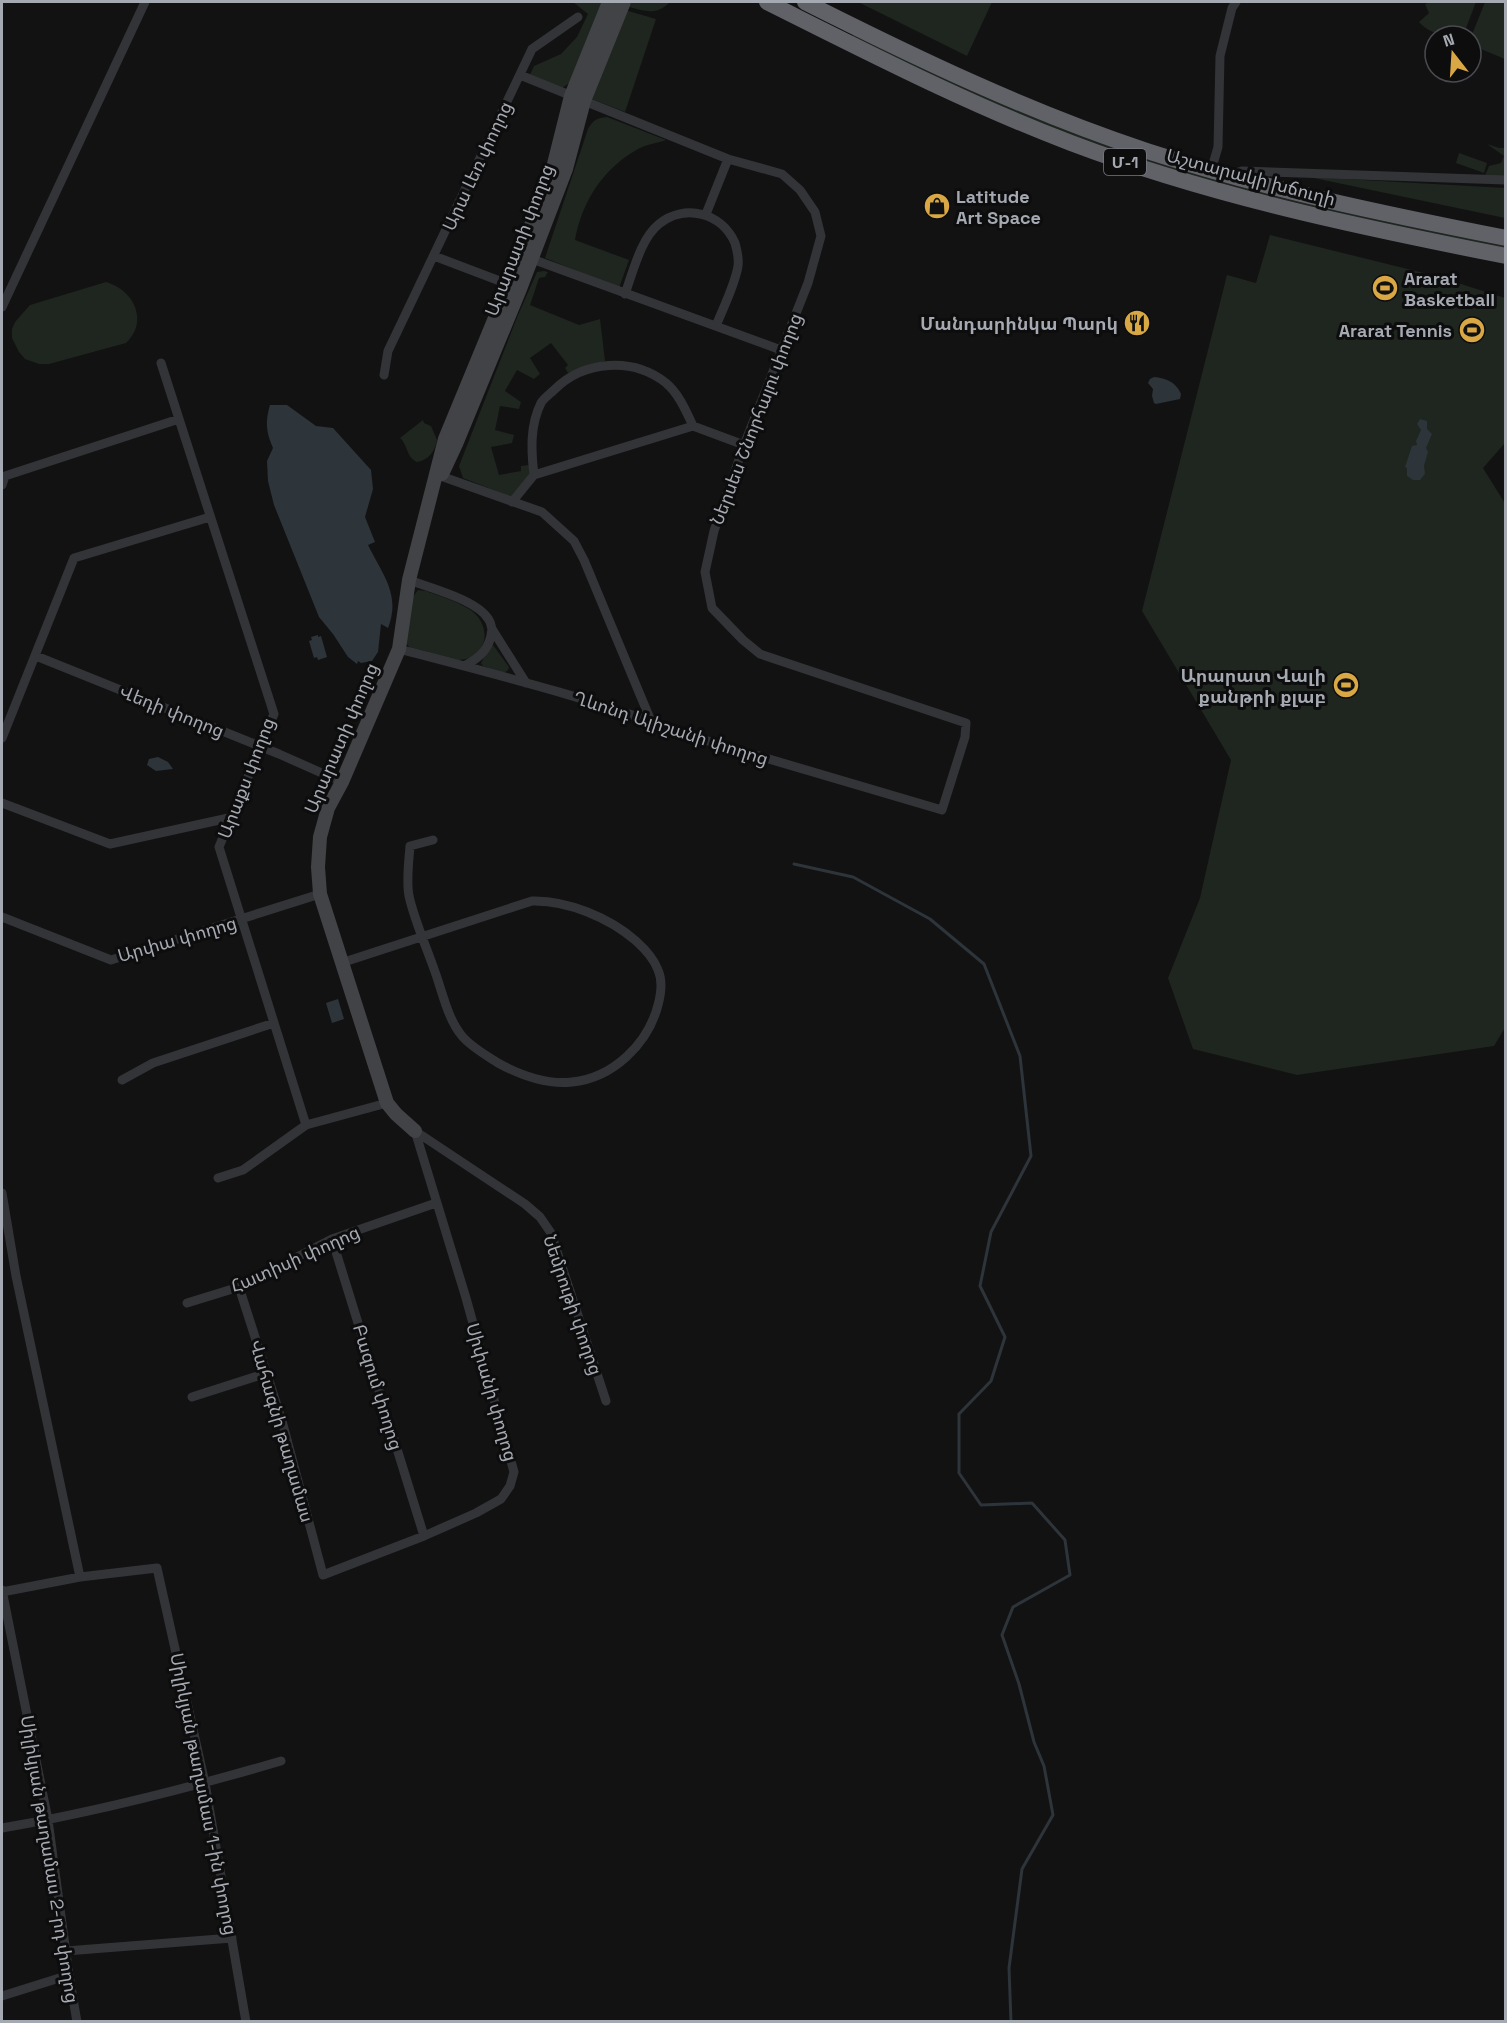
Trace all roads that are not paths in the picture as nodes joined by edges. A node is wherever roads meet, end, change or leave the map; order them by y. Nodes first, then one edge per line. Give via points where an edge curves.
1 (145, 2) edge
2 (609, 2) edge
3 (624, 2) edge
4 (767, 2) edge
5 (806, 2) edge
6 (1236, 2) edge
7 (578, 17) dead end
8 (848, 23) junction
9 (841, 39) junction
10 (520, 75) junction
11 (578, 98) junction
12 (728, 159) junction
13 (1218, 173) junction
14 (1506, 180) edge
15 (706, 214) junction
16 (1506, 238) edge
17 (434, 256) junction
18 (1506, 256) edge
19 (532, 259) junction
20 (514, 287) junction
21 (625, 294) junction
22 (2, 307) edge
23 (716, 326) junction
24 (781, 350) junction
25 (161, 363) dead end
26 (384, 375) dead end
27 (179, 419) junction
28 (693, 426) junction
29 (744, 445) junction
30 (534, 475) junction
31 (436, 479) junction
32 (2, 485) edge
33 (512, 502) junction
34 (210, 517) junction
35 (409, 580) junction
36 (492, 629) junction
37 (399, 649) junction
38 (36, 656) junction
39 (464, 666) junction
40 (526, 682) junction
41 (651, 721) junction
42 (2, 738) edge
43 (262, 747) junction
44 (342, 782) junction
45 (2, 802) edge
46 (942, 810) joint
47 (233, 817) junction
48 (433, 840) dead end
49 (320, 894) junction
50 (2, 917) edge
51 (241, 921) junction
52 (423, 937) junction
53 (341, 963) junction
54 (274, 1023) junction
55 (122, 1080) dead end
56 (387, 1103) junction
57 (306, 1125) junction
58 (415, 1131) junction
59 (218, 1178) dead end
60 (2, 1193) edge
61 (436, 1203) junction
62 (332, 1239) junction
63 (239, 1287) junction
64 (188, 1303) dead end
65 (267, 1373) junction
66 (192, 1397) dead end
67 (606, 1401) dead end
68 (424, 1536) junction
69 (323, 1575) joint
70 (80, 1577) junction
71 (2, 1591) edge
72 (281, 1761) dead end
73 (205, 1783) junction
74 (48, 1820) junction
75 (2, 1828) edge
76 (232, 1938) junction
77 (66, 1951) junction
78 (69, 1975) junction
79 (2, 1996) edge
80 (77, 2022) edge
81 (246, 2022) edge

1 - 22 street
2 - 11 street, Արարատի փողոց
3 - 11 street, Արարատի փողոց
4 - 9 highway, Աշտարակի խճուղի / Մ-1
5 - 8 highway, Աշտարակի խճուղի / Մ-1
6 - 13 street via 1220,56
7 - 10 street, Արա Լեռ փողոց via 532,49
8 - 9 highway
8 - 13 highway, Աշտարակի խճուղի / Մ-1 via 993,92 1088,130
9 - 18 highway, Աշտարակի խճուղի / Մ-1 via 986,109 1142,168 1284,209
10 - 11 street
10 - 17 street, Արա Լեռ փողոց
11 - 12 street, Ներսես Շնորհալու փողոց
11 - 19 street, Արարատի փողոց via 566,168
11 - 20 street, Արարատի փողոց
12 - 15 street
12 - 24 street, Ներսես Շնորհալու փողոց via 782,174 800,190 815,212 821,236 808,283
13 - 14 street
13 - 16 highway, Աշտարակի խճուղի / Մ-1
15 - 21 street via 674,214 659,223 648,235
15 - 23 street via 731,234 739,264
17 - 20 street
17 - 26 street, Արա Լեռ փողոց via 388,351
19 - 20 street, Արարատի փողոց
19 - 21 street
20 - 31 street, Արարատի փողոց via 456,444
21 - 23 street
23 - 24 street
24 - 29 street, Ներսես Շնորհալու փողոց
25 - 27 street, Արաքս փողոց
27 - 32 street via 5,476
27 - 34 street, Արաքս փողոց
28 - 29 street
28 - 30 street
28 - 30 street via 684,404 667,384 641,369 614,364 585,369 562,381 542,401 533,426
29 - 46 street, Ներսես Շնորհալու փողոց via 714,531 705,572 712,608 760,654 966,723
30 - 33 street
31 - 33 street
31 - 35 street, Արարատի փողոց
33 - 41 street via 542,512 574,541
34 - 38 street via 74,558
34 - 43 street, Արաքս փողոց via 274,714
35 - 36 street via 470,603 489,620
35 - 37 street, Արարատի փողոց
36 - 39 street via 486,650
36 - 40 street
37 - 39 street, Ղևոնդ Ալիշանի փողոց
37 - 44 street, Արարատի փողոց
38 - 42 street
38 - 43 street, Վեդի փողոց
39 - 40 street, Ղևոնդ Ալիշանի փողոց
40 - 41 street, Ղևոնդ Ալիշանի փողոց
41 - 46 street, Ղևոնդ Ալիշանի փողոց
43 - 44 street, Վեդի փողոց
43 - 47 street, Արաքս փողոց
44 - 49 street, Արարատի փողոց via 328,808 320,837
45 - 47 street via 110,844
47 - 51 street, Արաքս փողոց via 219,847
48 - 52 street via 410,846 409,895
49 - 51 street, Արփա փողոց
49 - 53 street, Արարատի փողոց
50 - 51 street, Արփա փողոց via 111,960
51 - 54 street, Արաքս փողոց
52 - 52 street via 532,901 550,901 582,910 632,937 652,958 661,981 652,1025 632,1052 594,1077 561,1083 526,1076 490,1058 462,1036 453,1022
52 - 53 street
53 - 56 street, Արարատի փողոց
54 - 55 street via 153,1063
54 - 57 street, Արաքս փողոց
56 - 57 street
56 - 58 street, Արարատի փողոց
57 - 59 street via 243,1170
58 - 61 street, Սիփանի փողոց
58 - 67 street, Նեմրութի փողոց via 540,1217 551,1233
60 - 70 street
61 - 62 street, Հատիսի փողոց
61 - 68 street, Սիփանի փողոց via 514,1472 501,1499
62 - 63 street, Հատիսի փողոց
62 - 68 street, Բազում փողոց
63 - 64 street, Հատիսի փողոց
63 - 65 street, Վահագնի թաղամաս
65 - 66 street
65 - 69 street, Վահագնի թաղամաս
68 - 69 street, Սիփանի փողոց
70 - 71 street
70 - 73 street, Սիլիկյան թաղամաս 1-ին փողոց via 157,1568
71 - 74 street, Սիլիկյան թաղամաս 2-րդ փողոց
72 - 73 street
73 - 74 street
73 - 76 street, Սիլիկյան թաղամաս 1-ին փողոց
74 - 75 street
74 - 77 street, Սիլիկյան թաղամաս 2-րդ փողոց
76 - 77 street
76 - 81 street, Սիլիկյան թաղամաս 1-ին փողոց
77 - 78 street, Սիլիկյան թաղամաս 2-րդ փողոց
78 - 79 street
78 - 80 street, Սիլիկյան թաղամաս 2-րդ փողոց

